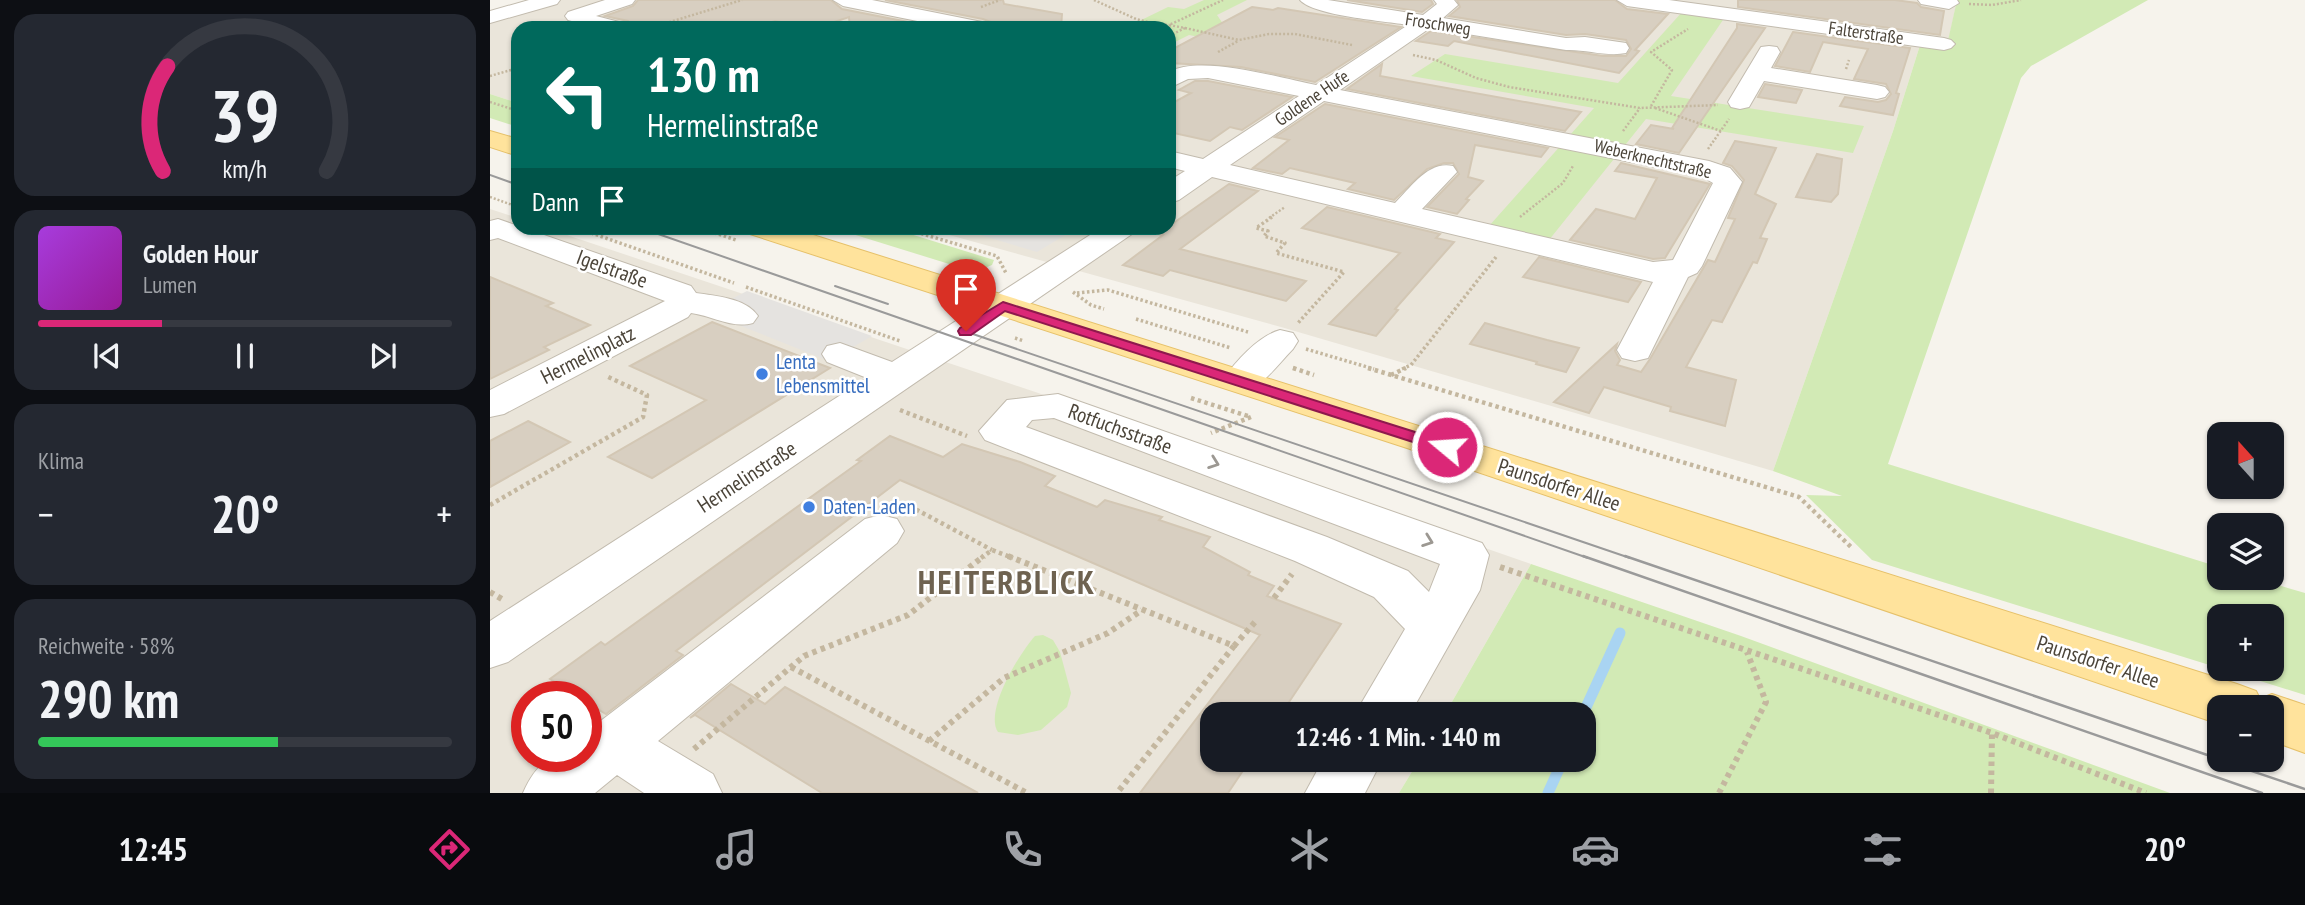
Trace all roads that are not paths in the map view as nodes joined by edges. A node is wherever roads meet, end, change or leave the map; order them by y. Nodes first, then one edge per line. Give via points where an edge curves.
1 (550, 0) edge
2 (625, 0) edge
3 (843, 0) edge
4 (1310, 0) edge
5 (1450, 0) edge
6 (1628, 0) edge
7 (1801, 0) edge
8 (1928, 0) edge
9 (1949, 3) road end
10 (973, 5) dead end
11 (490, 18) edge
12 (935, 19) junction
13 (584, 21) edge
14 (929, 21) edge
15 (945, 21) edge
16 (1426, 22) junction
17 (1787, 23) junction
18 (1944, 44) dead end
19 (1618, 48) dead end
20 (1756, 73) junction
21 (1176, 76) edge
22 (1877, 92) dead end
23 (1320, 93) junction
24 (1739, 104) road end
25 (490, 139) edge
26 (511, 146) edge
27 (1176, 161) edge
28 (1207, 168) junction
29 (1443, 172) dead end
30 (1176, 189) edge
31 (1400, 214) junction
32 (534, 235) edge
33 (789, 235) edge
34 (1108, 235) edge
35 (1675, 271) junction
36 (1005, 290) junction
37 (682, 301) junction
38 (741, 316) dead end
39 (1280, 341) road end
40 (1635, 350) dead end
41 (840, 354) dead end
42 (1241, 381) junction
43 (882, 387) junction
44 (490, 405) edge
45 (881, 531) road end
46 (1433, 626) junction
47 (490, 647) edge
48 (2207, 697) edge
49 (1389, 702) edge
50 (2284, 722) edge
51 (2305, 729) edge
52 (614, 743) junction
53 (1347, 772) edge
54 (679, 784) edge
55 (552, 793) edge
56 (1334, 793) edge

1 - 11 street
2 - 13 street via 568,18
3 - 12 street
4 - 16 street, Froschweg
5 - 16 street, Goldene Hufe
6 - 17 street, Falterstraße
7 - 17 street
8 - 9 street
10 - 12 street
12 - 14 street
12 - 15 street
16 - 19 street, Froschweg
16 - 23 street, Goldene Hufe
17 - 18 street, Falterstraße
17 - 20 street
20 - 22 street
20 - 24 street
21 - 23 street, Weberknechtstraße via 1208,71
23 - 28 street, Goldene Hufe
23 - 35 street, Weberknechtstraße via 1720,174 1728,182 1686,266
25 - 26 main road
27 - 28 street
28 - 30 street, Goldene Hufe
28 - 31 street
29 - 31 street
31 - 35 street via 1653,272
32 - 37 street, Igelstraße via 679,293
33 - 36 main road, Paunsdorfer Allee
34 - 36 street
35 - 40 street
36 - 42 main road, Paunsdorfer Allee
36 - 43 street, Hermelinstraße
37 - 38 street via 717,306
37 - 44 street, Hermelinplatz via 676,310
39 - 42 street
41 - 43 street
42 - 48 main road, Paunsdorfer Allee
43 - 47 street, Hermelinstraße
45 - 52 street
46 -> 46 street, Rotfuchsstraße via 1391,583 999,430 1021,409 1058,406 1466,555 1456,590
46 - 49 street
50 - 51 main road
52 - 54 street
52 - 55 street
53 - 56 street

